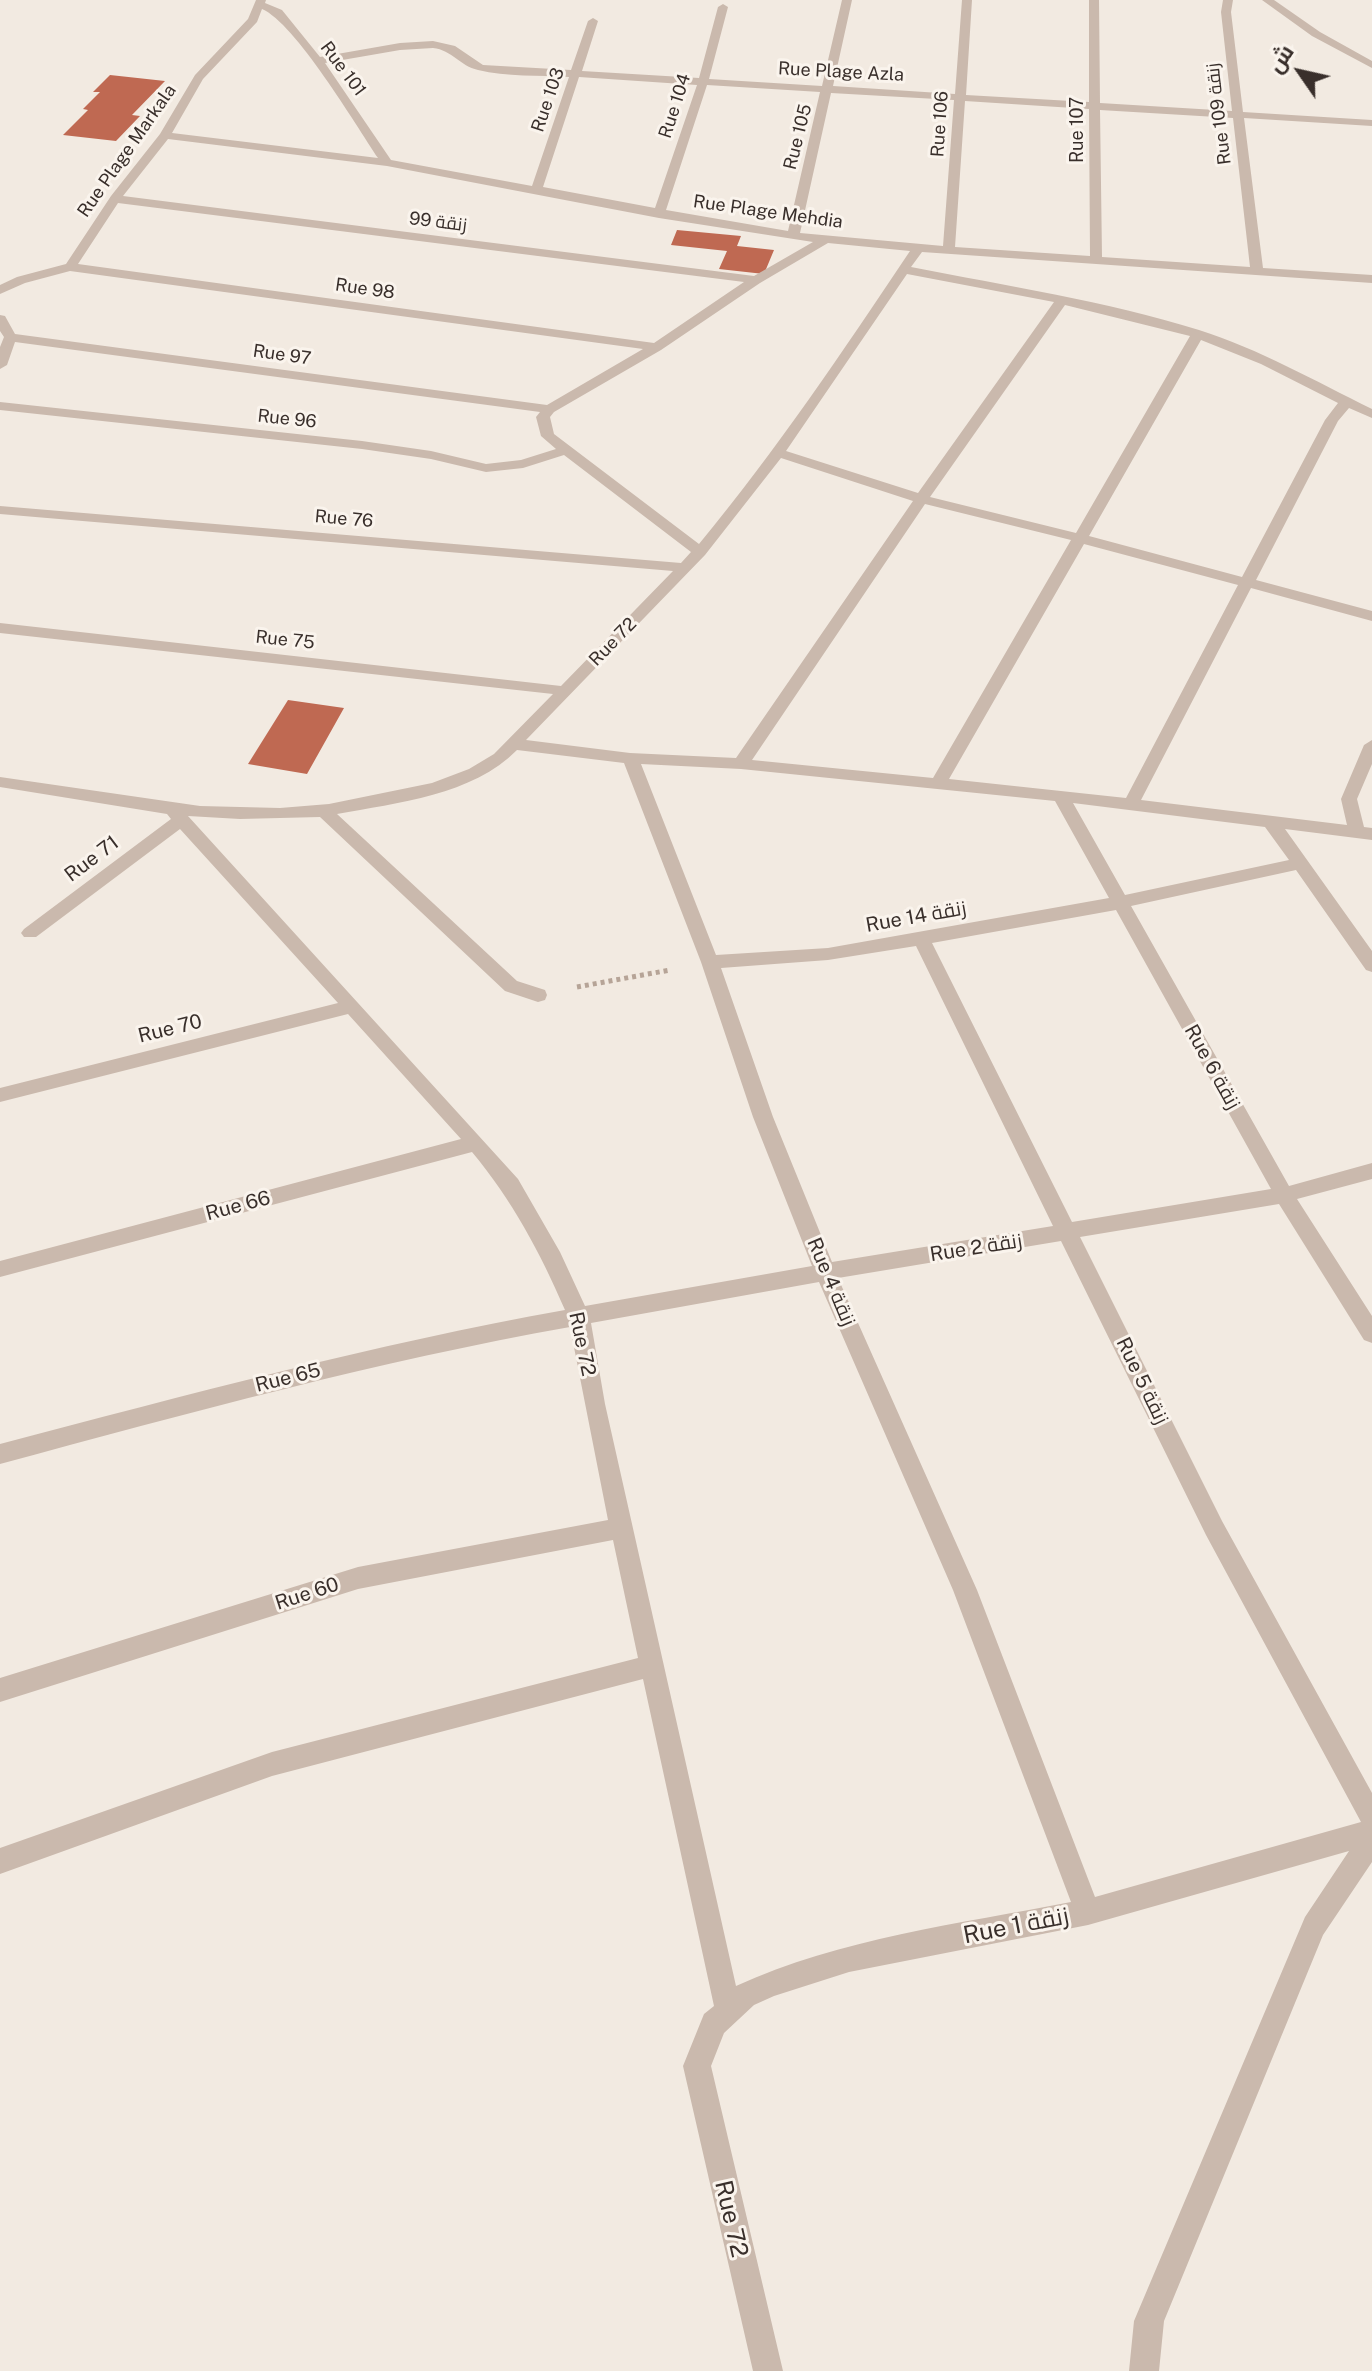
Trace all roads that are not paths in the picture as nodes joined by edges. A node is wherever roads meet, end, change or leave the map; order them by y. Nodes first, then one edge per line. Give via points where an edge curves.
1 (847, 0) edge
2 (967, 0) edge
3 (1094, 0) edge
4 (1228, 0) edge
5 (1267, 0) edge
6 (261, 3) edge
7 (723, 7) dead end
8 (593, 21) dead end
9 (317, 61) junction
10 (1372, 65) edge
11 (577, 73) junction
12 (703, 82) junction
13 (829, 90) junction
14 (960, 97) junction
15 (1095, 105) junction
16 (1237, 114) junction
17 (1372, 123) edge
18 (165, 135) junction
19 (387, 163) junction
20 (536, 190) junction
21 (115, 199) junction
22 (659, 214) junction
23 (793, 236) junction
24 (825, 240) junction
25 (918, 248) junction
26 (949, 250) junction
27 (1096, 261) junction
28 (70, 267) junction
29 (906, 270) junction
30 (1257, 271) junction
31 (1372, 279) edge
32 (756, 280) junction
33 (0, 290) edge
34 (1061, 302) junction
35 (0, 319) edge
36 (1198, 334) junction
37 (10, 337) junction
38 (656, 347) junction
39 (0, 365) edge
40 (1346, 402) junction
41 (0, 406) edge
42 (549, 409) junction
43 (1372, 414) edge
44 (566, 450) junction
45 (778, 453) junction
46 (921, 499) junction
47 (0, 510) edge
48 (1080, 538) junction
49 (700, 552) junction
50 (684, 568) junction
51 (1246, 585) junction
52 (1372, 616) edge
53 (0, 628) edge
54 (566, 691) junction
55 (512, 744) junction
56 (1372, 745) edge
57 (630, 758) junction
58 (741, 764) junction
59 (0, 782) edge
60 (938, 784) junction
61 (1061, 796) junction
62 (1131, 804) junction
63 (323, 810) junction
64 (177, 814) junction
65 (1271, 822) junction
66 (1364, 833) edge
67 (1300, 863) junction
68 (1118, 903) junction
69 (30, 933) dead end
70 (921, 939) junction
71 (710, 962) junction
72 (1372, 965) edge
73 (538, 995) road end
74 (350, 1007) junction
75 (0, 1095) edge
76 (476, 1143) junction
77 (1372, 1171) edge
78 (1284, 1195) junction
79 (1069, 1233) junction
80 (0, 1269) edge
81 (825, 1272) junction
82 (579, 1317) junction
83 (1372, 1334) edge
84 (0, 1454) edge
85 (622, 1528) junction
86 (651, 1666) junction
87 (0, 1690) edge
88 (1372, 1818) edge
89 (1372, 1832) edge
90 (1372, 1839) edge
91 (0, 1861) edge
92 (1088, 1912) junction
93 (728, 2009) junction
94 (697, 2066) joint
95 (768, 2371) edge
96 (1144, 2371) edge

1 - 13 street, Rue 105
2 - 14 street, Rue 106
3 - 15 street, Rue 107
4 - 16 street, Rue 109 زنقة
5 - 10 street
6 - 9 street, Rue 101 via 278,12
6 - 18 street, Rue Plage Markala via 253,20 209,64
7 - 12 street, Rue 104
8 - 11 street, Rue 103
9 - 11 street, Rue Plage Azla via 432,45 452,48 478,67
9 - 19 street, Rue 101
11 - 12 street, Rue Plage Azla
11 - 20 street, Rue 103
12 - 13 street, Rue Plage Azla
12 - 22 street, Rue 104
13 - 14 street, Rue Plage Azla
13 - 23 street, Rue 105
14 - 15 street, Rue Plage Azla
14 - 26 street, Rue 106
15 - 16 street, Rue Plage Azla
15 - 27 street, Rue 107
16 - 17 street, Rue Plage Azla
16 - 30 street, Rue 109 زنقة
18 - 19 street, Rue Plage Mehdia
18 - 21 street, Rue Plage Markala
19 - 20 street, Rue Plage Mehdia
20 - 22 street, Rue Plage Mehdia
21 - 28 street, Rue Plage Markala
21 - 32 street, زنقة 99
22 - 23 street, Rue Plage Mehdia
23 - 24 street, Rue Plage Mehdia
24 - 25 street, Rue Plage Mehdia
24 - 32 street
25 - 26 street, Rue Plage Mehdia
25 - 29 street, Rue 72
26 - 27 street, Rue Plage Mehdia
27 - 30 street, Rue Plage Mehdia
28 - 33 street
28 - 38 street, Rue 98
29 - 34 street
29 - 45 street, Rue 72
30 - 31 street, Rue Plage Mehdia
32 - 38 street
34 - 36 street
34 - 46 street
35 - 37 street
36 - 40 street
36 - 48 street
37 - 39 street
37 - 42 street, Rue 97
38 - 42 street
40 - 43 street
40 - 51 street
41 - 44 street, Rue 96 via 362,445 486,468 523,464
42 - 44 street via 544,430
44 - 49 street
45 - 46 street
45 - 49 street, Rue 72
46 - 48 street
46 - 58 street
47 - 50 street, Rue 76
48 - 51 street
48 - 60 street
49 - 50 street, Rue 72
50 - 54 street, Rue 72
51 - 52 street
51 - 62 street
53 - 54 street, Rue 75
54 - 55 street, Rue 72
55 - 57 street
55 - 63 street, Rue 72 via 487,767 453,783
56 - 66 street via 1349,799
57 - 58 street
57 - 71 street, Rue 4 زنقة
58 - 60 street
59 - 64 street, Rue 72
60 - 61 street
61 - 62 street
61 - 68 street, Rue 6 زنقة
62 - 65 street
63 - 64 street, Rue 72
63 - 73 street via 511,986
64 - 69 street, Rue 71
64 - 74 street, Rue 72
65 - 66 street
65 - 67 street
67 - 68 street, Rue 14 زنقة
67 - 72 street
68 - 70 street, Rue 14 زنقة
68 - 78 street, Rue 6 زنقة
70 - 71 street, Rue 14 زنقة via 828,954
70 - 79 street, Rue 5 زنقة
71 - 81 street, Rue 4 زنقة via 763,1117
74 - 75 street, Rue 70
74 - 76 street, Rue 72
76 - 80 street, Rue 66
76 - 82 street, Rue 72 via 533,1220
77 - 78 street, Rue 2 زنقة
78 - 79 street, Rue 2 زنقة
78 - 83 street, Rue 6 زنقة
79 - 81 street, Rue 2 زنقة
79 - 88 street, Rue 5 زنقة via 1214,1528
81 - 82 street, Rue 2 زنقة
81 - 92 street, Rue 4 زنقة via 965,1590
82 - 84 street, Rue 65 via 369,1358
82 - 85 street, Rue 72
85 - 86 street, Rue 72
85 - 87 street, Rue 60 via 358,1578
86 - 91 street via 272,1764
86 - 93 street, Rue 72
89 - 92 street, Rue 1 زنقة
90 - 96 street via 1314,1926 1149,2321
92 - 93 street, Rue 1 زنقة via 849,1959 771,1984
93 - 94 street, Rue 1 زنقة via 714,2024
94 - 95 street, Rue 72

